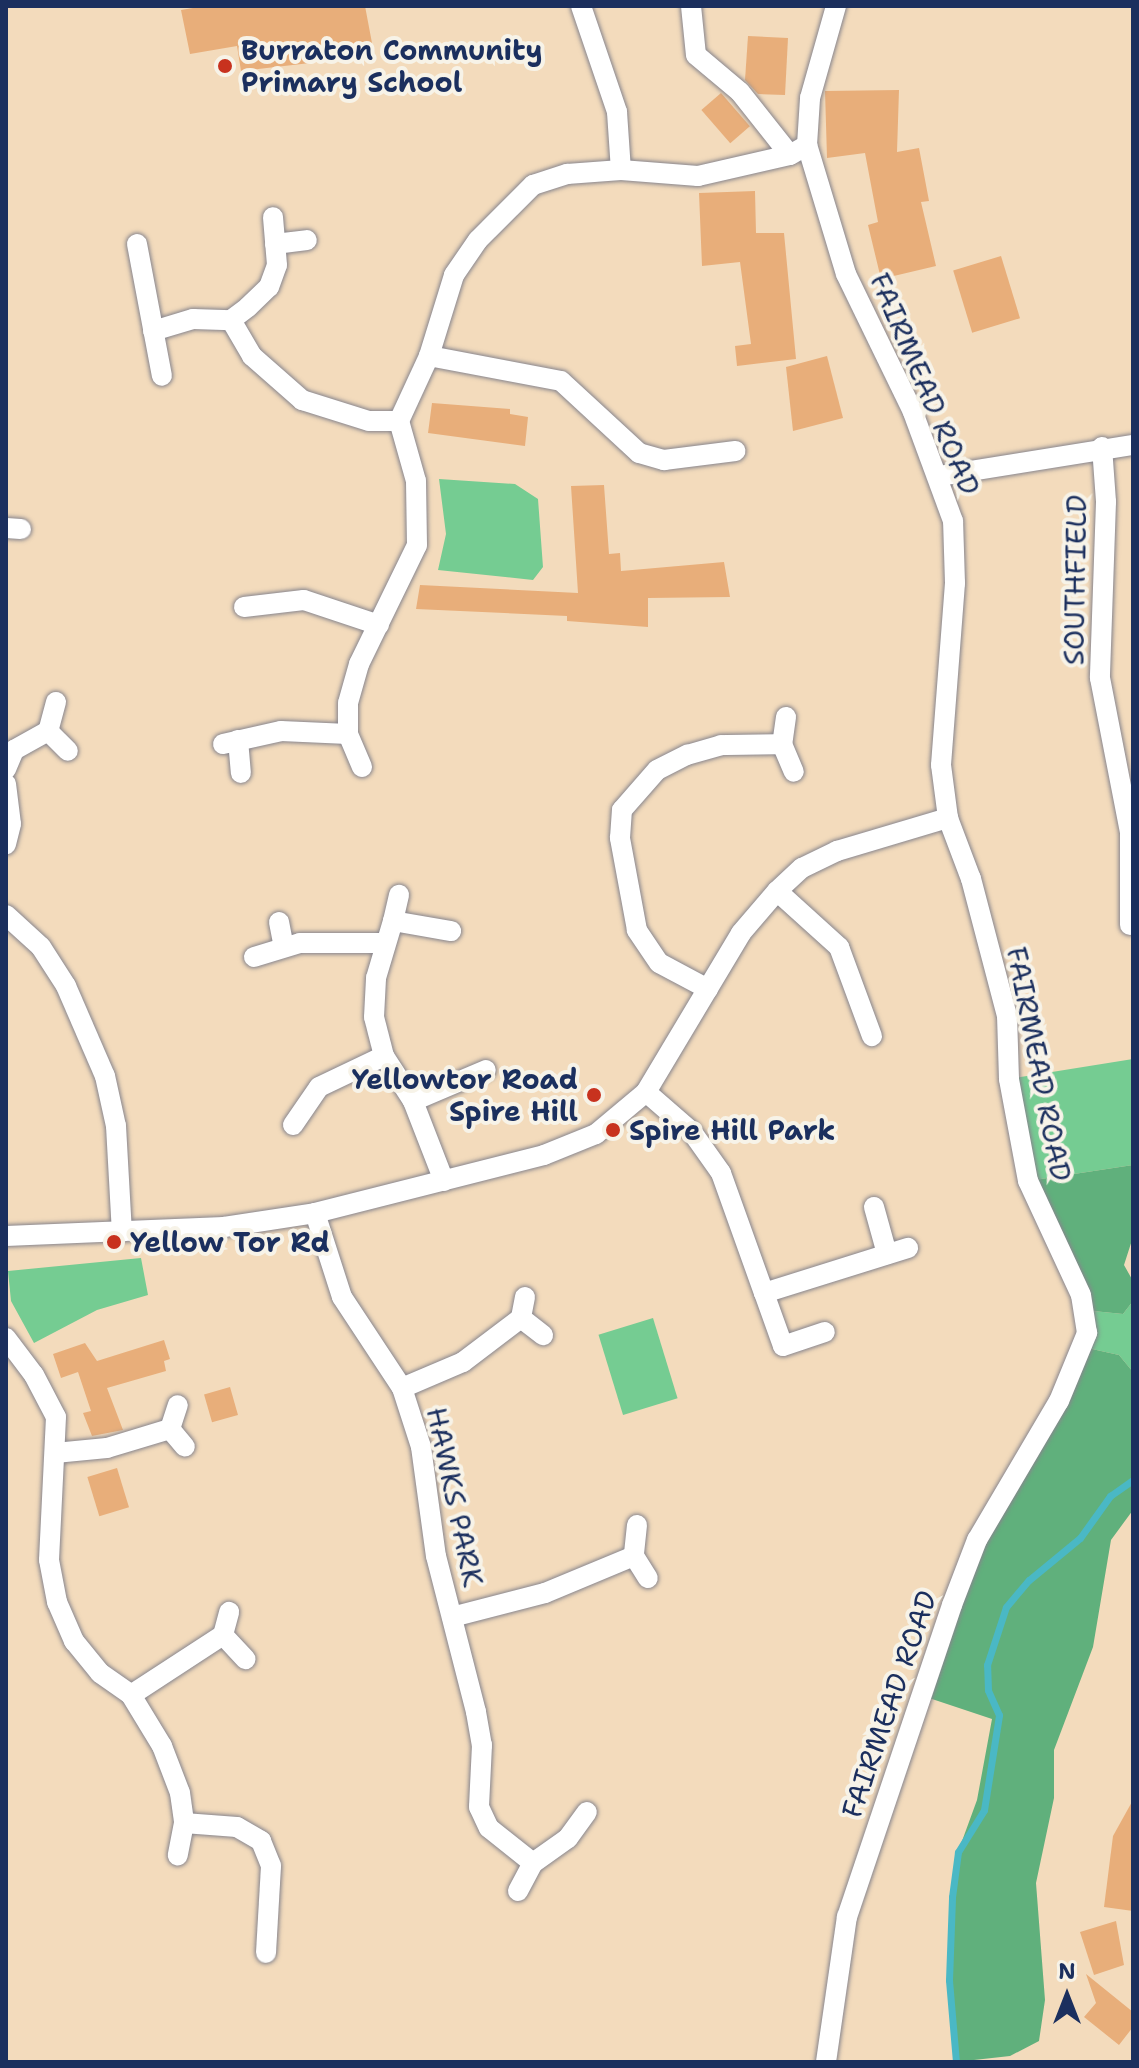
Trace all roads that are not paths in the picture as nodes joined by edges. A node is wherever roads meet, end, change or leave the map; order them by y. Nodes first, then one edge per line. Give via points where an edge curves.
1 (581, 6) edge
2 (691, 6) edge
3 (836, 6) edge
4 (799, 150) junction
5 (621, 170) junction
6 (273, 217) dead end
7 (307, 240) dead end
8 (137, 244) dead end
9 (275, 244) junction
10 (231, 320) junction
11 (153, 331) junction
12 (429, 356) junction
13 (162, 376) dead end
14 (399, 421) junction
15 (1133, 445) edge
16 (1102, 447) junction
17 (735, 451) dead end
18 (939, 476) junction
19 (244, 607) dead end
20 (379, 625) junction
21 (56, 702) dead end
22 (786, 717) dead end
23 (48, 731) junction
24 (348, 734) junction
25 (782, 744) junction
26 (68, 751) dead end
27 (362, 767) dead end
28 (6, 769) edge
29 (794, 772) dead end
30 (241, 773) dead end
31 (6, 784) edge
32 (948, 818) junction
33 (6, 844) edge
34 (777, 891) junction
35 (399, 895) dead end
36 (6, 915) edge
37 (393, 921) junction
38 (279, 922) dead end
39 (1130, 925) dead end
40 (451, 931) dead end
41 (384, 943) junction
42 (284, 947) junction
43 (254, 957) dead end
44 (708, 989) junction
45 (872, 1036) dead end
46 (384, 1056) junction
47 (486, 1070) dead end
48 (646, 1092) junction
49 (413, 1101) junction
50 (293, 1125) dead end
51 (444, 1181) junction
52 (874, 1207) dead end
53 (315, 1213) junction
54 (122, 1232) junction
55 (6, 1236) edge
56 (908, 1248) dead end
57 (887, 1254) junction
58 (764, 1293) junction
59 (525, 1297) dead end
60 (521, 1318) junction
61 (825, 1332) dead end
62 (543, 1335) dead end
63 (6, 1338) edge
64 (402, 1388) junction
65 (178, 1405) dead end
66 (170, 1429) junction
67 (185, 1447) dead end
68 (55, 1453) junction
69 (637, 1525) dead end
70 (634, 1556) junction
71 (648, 1578) dead end
72 (229, 1612) dead end
73 (452, 1617) junction
74 (223, 1635) junction
75 (245, 1659) dead end
76 (131, 1695) junction
77 (587, 1812) dead end
78 (184, 1823) junction
79 (178, 1855) dead end
80 (533, 1863) junction
81 (518, 1891) dead end
82 (266, 1953) dead end
83 (826, 2062) edge

1 - 5 street via 617,112
2 - 4 street via 696,55
3 - 4 street, FAIRMEAD ROAD
4 - 5 street via 698,176
4 - 18 street, FAIRMEAD ROAD via 846,274
5 - 12 street via 567,174 533,185 513,201 454,275
6 - 9 street
7 - 9 street
8 - 11 street
9 - 10 street via 277,265 269,287
10 - 11 street via 193,319
10 - 14 street via 252,356 302,400 369,421
11 - 13 street
12 - 14 street
12 - 17 street via 561,381 639,453 664,460
14 - 20 street via 416,481 417,545
15 - 16 street
16 - 18 street
16 - 39 street, SOUTHFIELD via 1106,502 1100,678 1130,832
18 - 32 street, FAIRMEAD ROAD via 954,534 941,749
19 - 20 street via 304,600
20 - 24 street via 359,664 348,703
21 - 23 street
22 - 25 street
23 - 26 street
23 - 28 street via 14,750
24 - 27 street
24 - 30 street via 281,731 230,742
25 - 29 street
25 - 44 street via 721,745 687,755 657,770 622,810 620,838 637,930 659,963
31 - 33 street via 11,824
32 - 34 street via 837,851 802,868
32 - 83 street, FAIRMEAD ROAD via 971,879 1007,1016 1009,1079 1028,1181 1081,1295 1087,1333 1059,1401 977,1540 952,1605 847,1917
34 - 44 street via 741,933
34 - 45 street via 839,947
35 - 37 street
36 - 54 street via 41,947 66,986 105,1076 116,1126
37 - 40 street
37 - 41 street
38 - 42 street
41 - 42 street via 338,940
41 - 46 street via 374,1017
42 - 43 street
44 - 48 street
46 - 49 street
46 - 50 street via 319,1087
47 - 49 street
48 - 51 street via 596,1134 544,1155
48 - 58 street via 692,1132 721,1173
49 - 51 street
51 - 53 street
52 - 57 street
53 - 54 street via 224,1227
53 - 64 street, HAWKS PARK via 342,1297
54 - 55 street
56 - 57 street
57 - 58 street
58 - 61 street via 783,1346
59 - 60 street
60 - 62 street
60 - 64 street, HAWKS PARK via 463,1362
63 - 68 street via 56,1417
64 - 73 street, HAWKS PARK via 421,1447 436,1556
65 - 66 street
66 - 67 street
66 - 68 street via 107,1448
68 - 76 street via 49,1560 57,1602 74,1641 100,1673
69 - 70 street
70 - 71 street
70 - 73 street, HAWKS PARK via 545,1593
72 - 74 street
73 - 80 street, HAWKS PARK via 482,1745 479,1807 489,1828
74 - 75 street
74 - 76 street
76 - 78 street via 162,1746 180,1793
77 - 80 street via 568,1838
78 - 79 street
78 - 82 street via 237,1827 261,1841 271,1866
80 - 81 street

